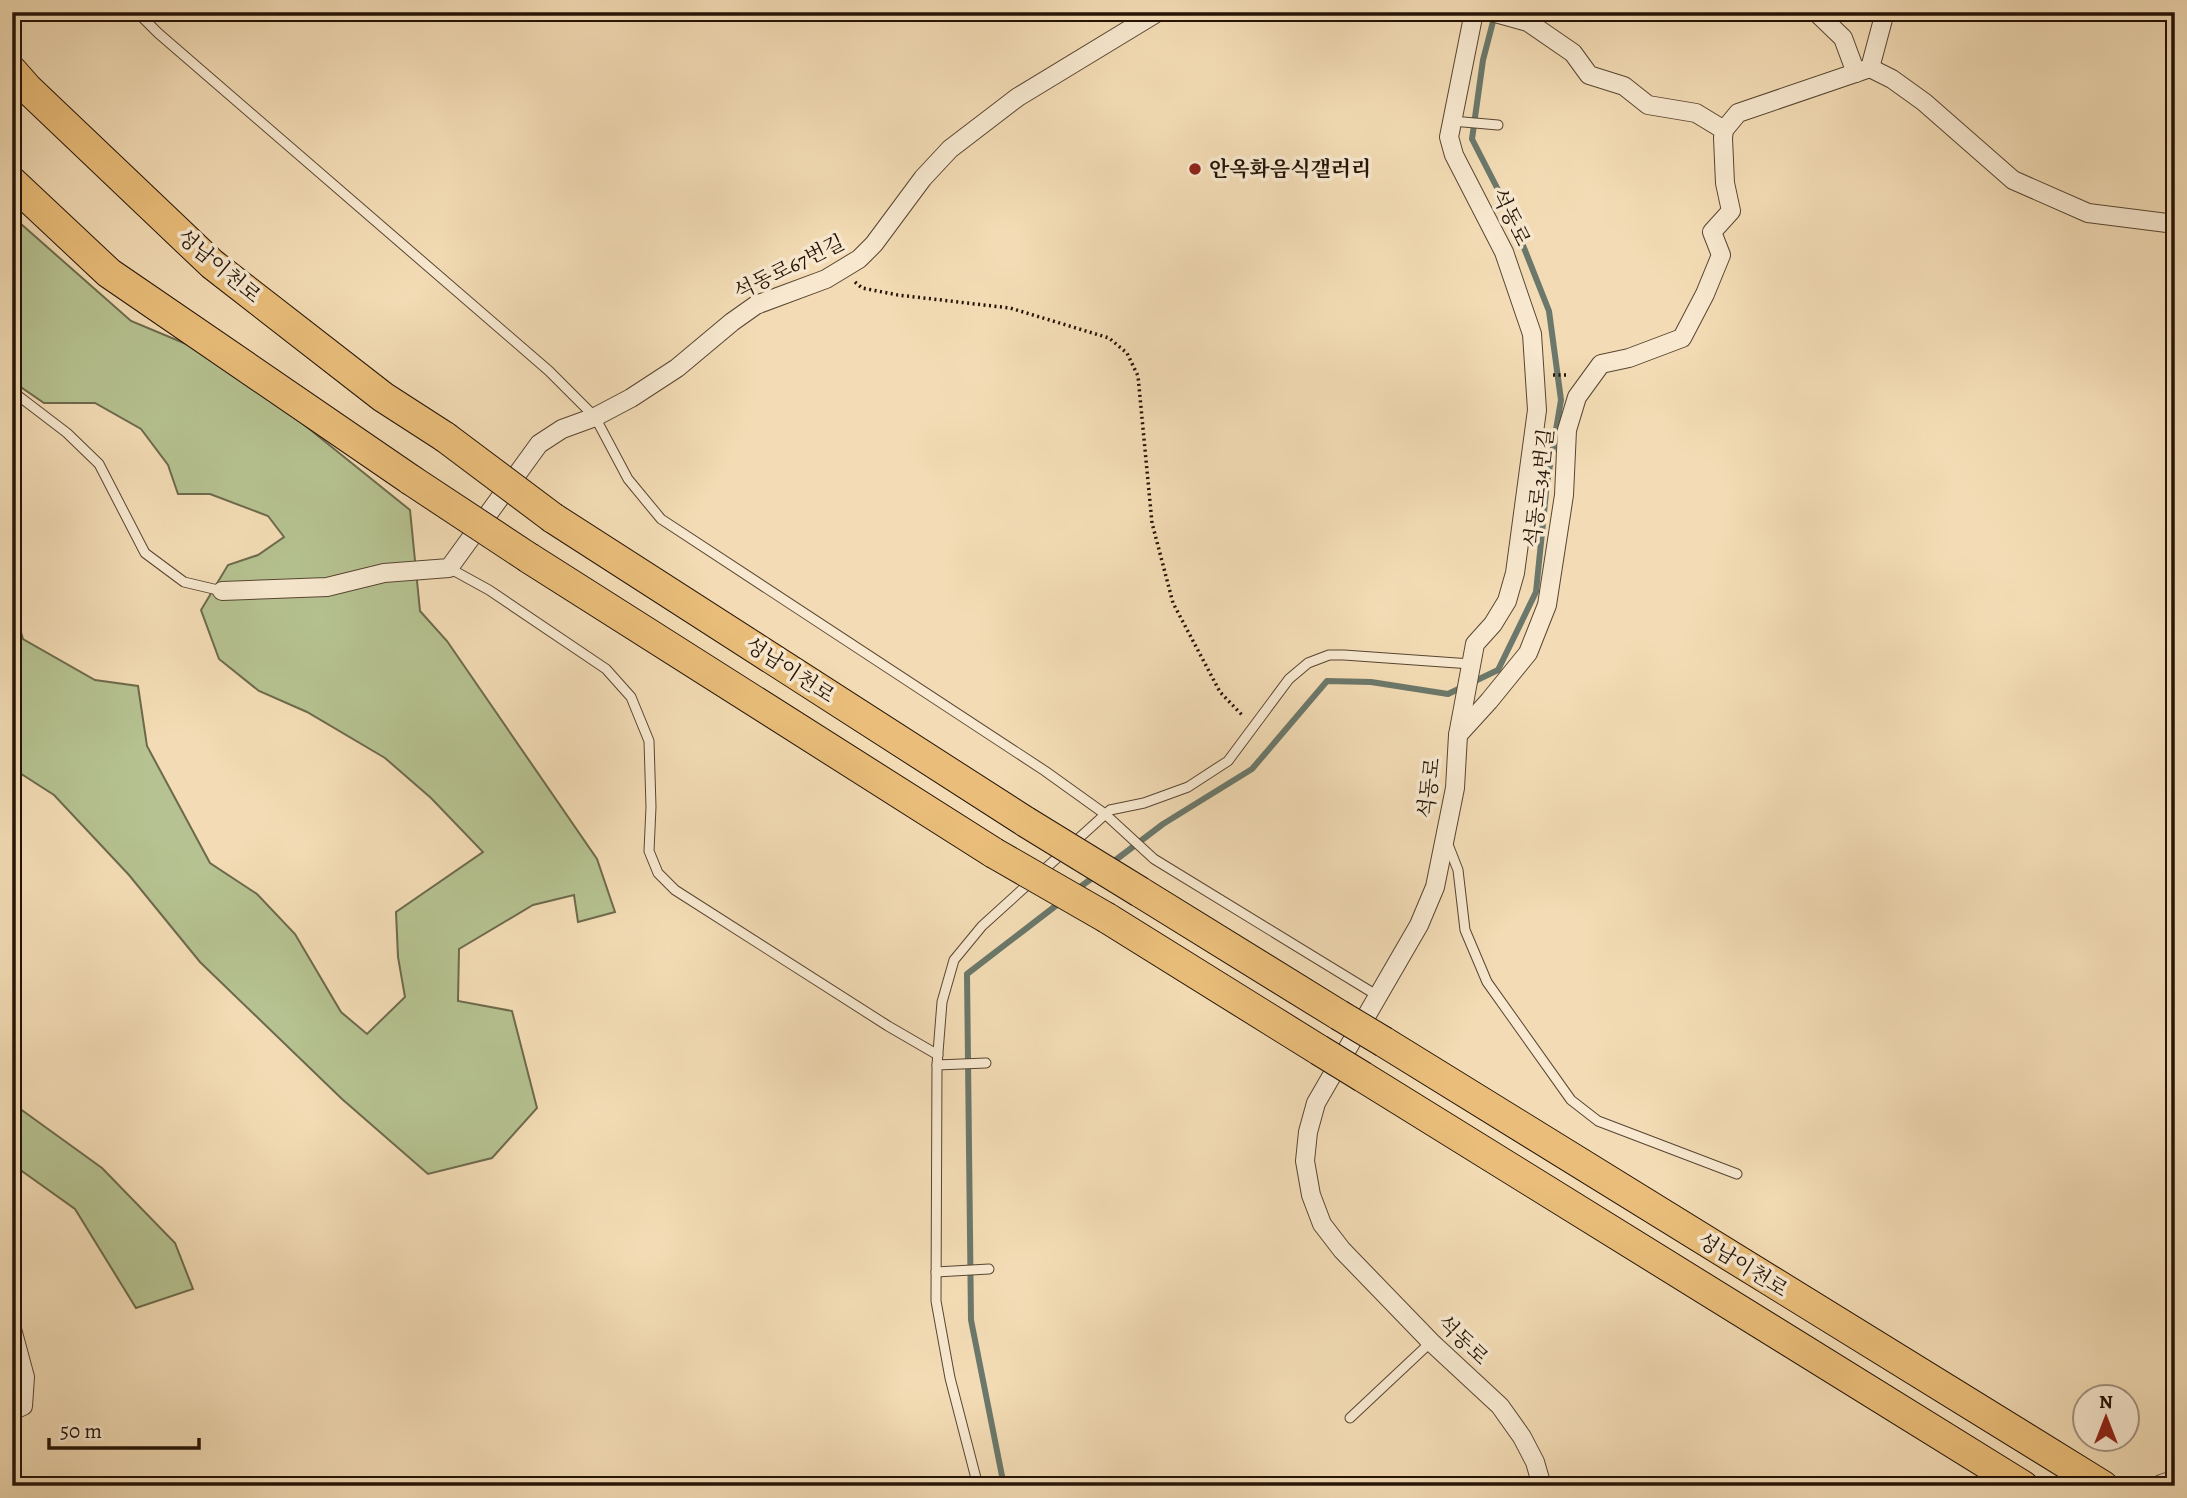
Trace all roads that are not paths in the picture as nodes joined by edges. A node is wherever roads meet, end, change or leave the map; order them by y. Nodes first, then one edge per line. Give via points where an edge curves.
1 (137, 12) edge
2 (1158, 12) edge
3 (1474, 12) edge
4 (1816, 12) edge
5 (1885, 12) edge
6 (1499, 14) edge
7 (1863, 70) junction
8 (12, 71) edge
9 (1457, 122) junction
10 (1498, 125) dead end
11 (1724, 130) junction
12 (12, 183) edge
13 (2175, 224) edge
14 (12, 391) edge
15 (595, 417) junction
16 (449, 569) junction
17 (222, 591) joint
18 (1471, 667) junction
19 (1458, 735) junction
20 (1105, 814) junction
21 (1446, 838) junction
22 (1378, 996) junction
23 (938, 1055) junction
24 (981, 1063) dead end
25 (937, 1065) junction
26 (2175, 1143) edge
27 (1737, 1174) dead end
28 (2175, 1177) edge
29 (985, 1270) dead end
30 (941, 1272) junction
31 (12, 1329) edge
32 (1431, 1342) junction
33 (12, 1411) edge
34 (1350, 1419) dead end
35 (2015, 1481) edge
36 (2175, 1482) edge
37 (978, 1486) edge
38 (1542, 1486) edge
39 (2103, 1486) edge
40 (2163, 1486) edge

1 - 15 lane via 549,371
2 - 15 street, 석동로67번길 via 1018,97 958,142 859,259 826,279 756,305 677,368
3 - 9 street, 석동로
4 - 7 street via 1843,38
5 - 7 street
6 - 11 street via 1528,22 1562,44 1588,75 1625,86 1648,105 1696,113
7 - 11 street via 1738,113
7 - 13 street via 1892,79 1924,102 2013,180 2088,213
8 - 39 highway, 성남이천로, bridge via 212,264 383,397 553,518 1026,822
9 - 10 lane
9 - 18 street, 석동로 via 1449,137 1454,155 1504,252 1522,300 1532,334 1536,376 1536,410 1515,573 1507,601 1475,644
11 - 19 street, 석동로34번길 via 1725,183 1731,211 1712,232 1721,255 1705,294 1682,338 1601,364 1577,397 1567,430 1564,495 1547,606 1528,653
12 - 35 highway, 성남이천로, bridge via 109,273 529,558 994,853 1107,918
14 - 17 lane via 99,464 145,553 184,582
15 - 16 street, 석동로67번길 via 562,429 539,444
15 - 20 lane via 628,479 661,519
16 - 17 street via 384,573 327,587
16 - 23 lane via 489,590 606,669 631,697 649,741 649,851 658,873 675,890
18 - 19 street, 석동로
18 - 20 lane via 1329,655 1308,663 1289,679 1228,761 1188,787
19 - 21 street, 석동로
20 - 22 lane via 1154,859
20 - 23 lane via 982,926 954,960 942,1002
21 - 22 street, 석동로 via 1435,887 1419,925
21 - 27 lane via 1458,870 1465,930 1487,982 1571,1100 1598,1121
22 - 32 street, 석동로 via 1316,1102 1305,1161 1322,1224
23 - 25 lane
24 - 25 lane
25 - 30 lane
26 - 28 lane
29 - 30 lane
30 - 37 lane via 936,1301
31 - 33 street via 25,1377 23,1406
32 - 34 lane
32 - 38 street, 석동로 via 1500,1406 1522,1437
36 - 40 street

